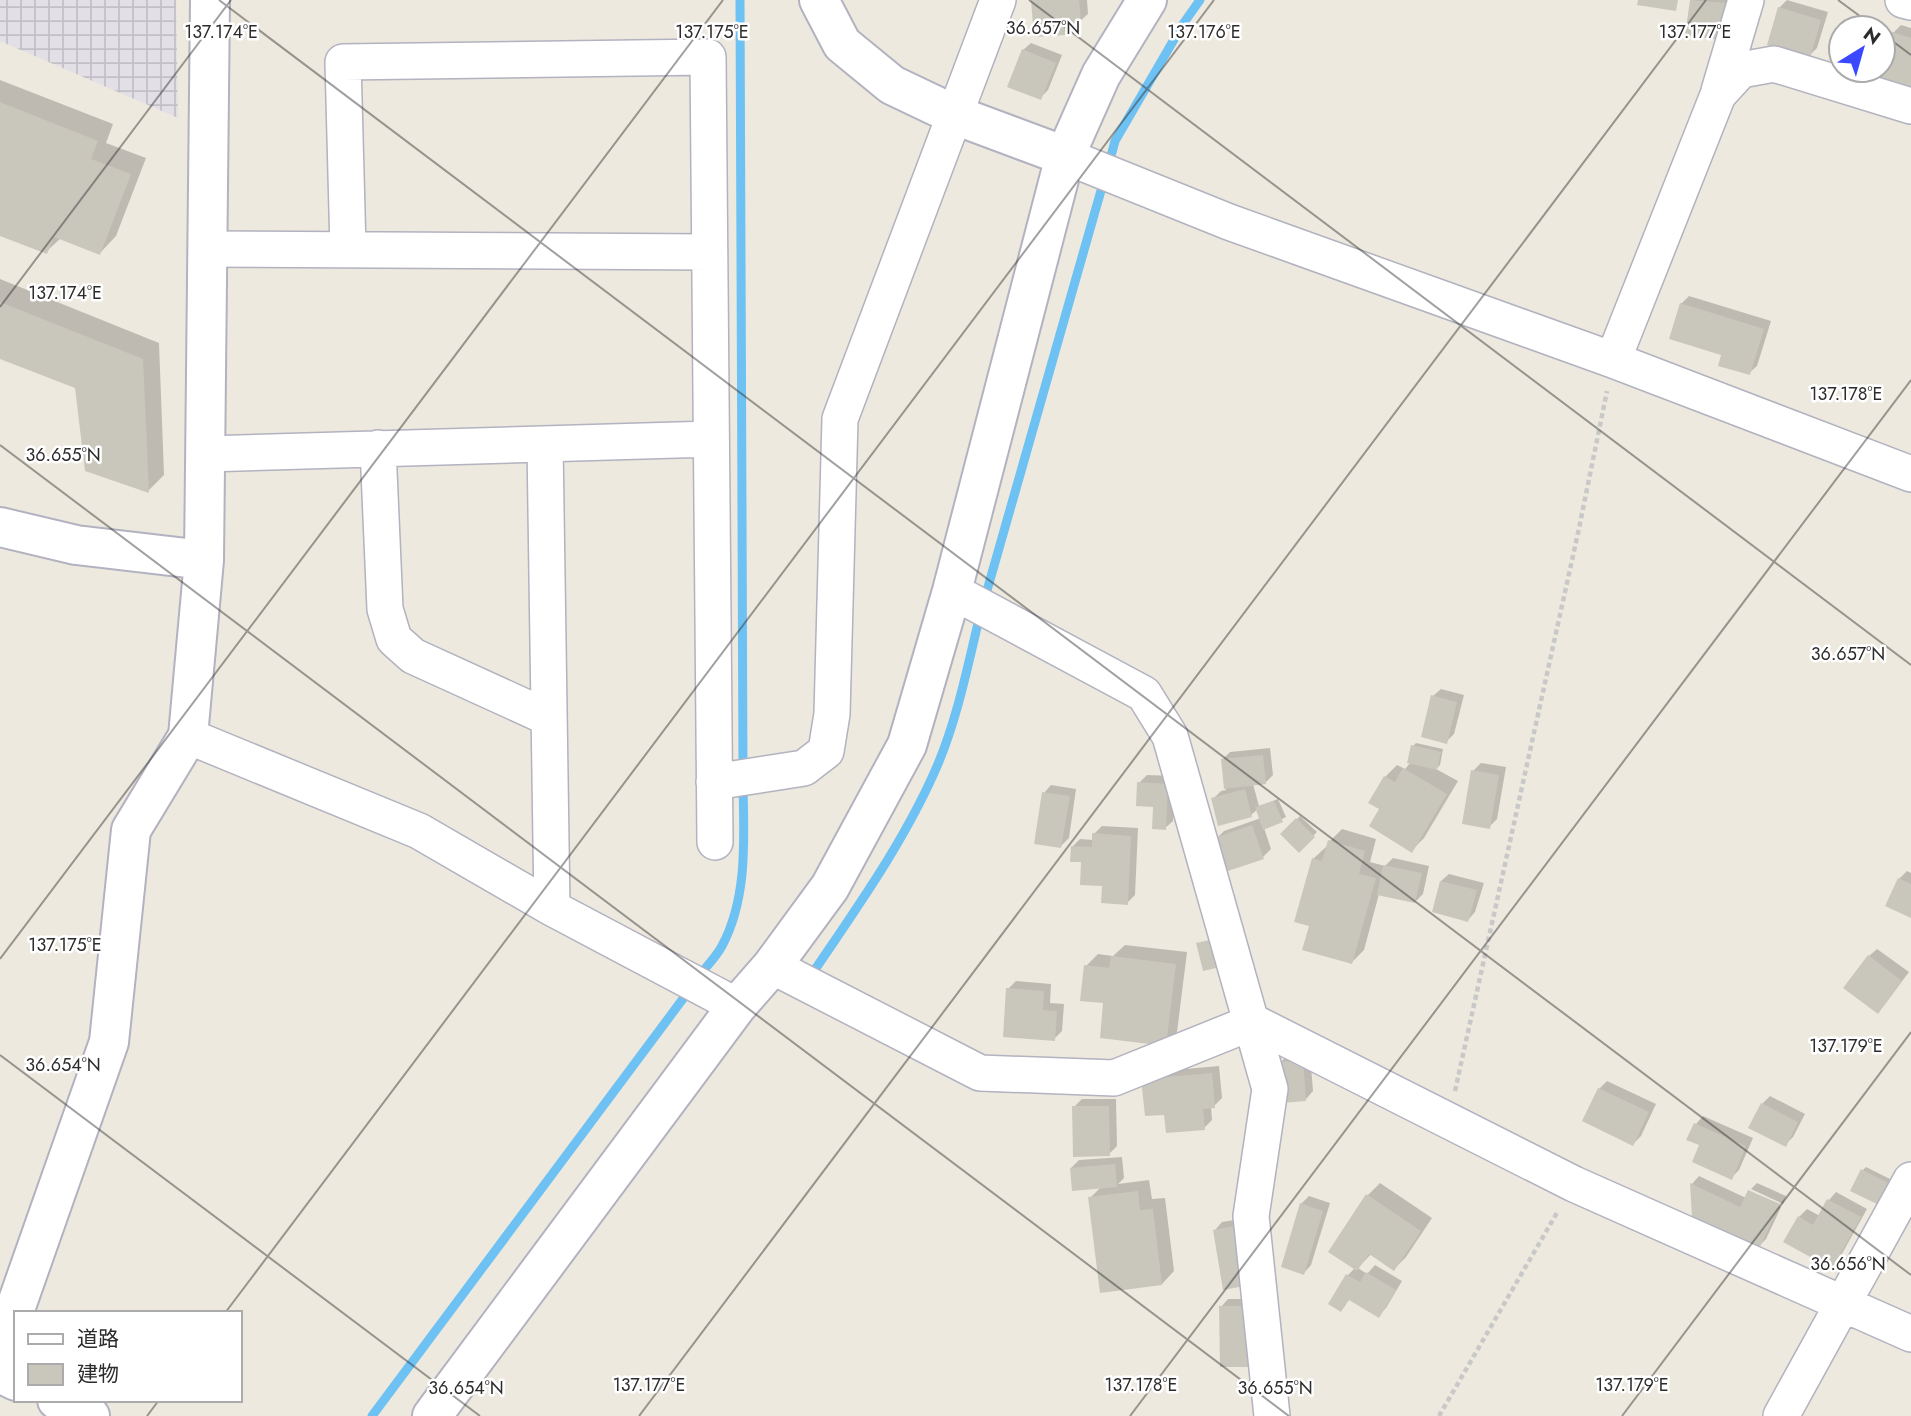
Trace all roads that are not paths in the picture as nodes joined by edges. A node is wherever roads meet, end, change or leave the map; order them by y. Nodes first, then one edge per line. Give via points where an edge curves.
1 (210, 0) edge
2 (819, 0) edge
3 (998, 0) edge
4 (1147, 0) edge
5 (1746, 0) edge
6 (1903, 0) edge
7 (1911, 2) edge
8 (1718, 95) junction
9 (1911, 106) edge
10 (955, 115) junction
11 (1065, 156) junction
12 (207, 249) junction
13 (348, 249) junction
14 (709, 252) junction
15 (1613, 360) junction
16 (711, 439) junction
17 (545, 444) junction
18 (378, 448) junction
19 (205, 454) junction
20 (1911, 474) edge
21 (0, 527) edge
22 (204, 560) junction
23 (953, 591) junction
24 (549, 718) junction
25 (188, 736) junction
26 (714, 782) junction
27 (715, 842) dead end
28 (552, 908) junction
29 (772, 966) junction
30 (737, 1006) junction
31 (1253, 1022) junction
32 (1911, 1180) edge
33 (1842, 1304) junction
34 (14, 1311) edge
35 (14, 1312) edge
36 (1911, 1334) edge
37 (0, 1352) edge
38 (61, 1402) edge
39 (90, 1416) edge
40 (432, 1416) edge
41 (1272, 1416) edge
42 (1781, 1416) edge

1 - 12 street
2 - 10 street via 842,44 892,85
3 - 10 street
4 - 11 street via 1101,75
5 - 8 street
6 - 7 street
8 - 9 street via 1741,70 1774,64
8 - 15 street
10 - 11 street
10 - 26 street via 839,419 832,714 826,751 804,768
11 - 15 street via 1229,222
11 - 23 street
12 - 13 street
12 - 19 street
13 - 14 street
13 - 14 street via 343,62 708,57
14 - 16 street
15 - 20 street
16 - 17 street
16 - 26 street
17 - 18 street
17 - 24 street
18 - 19 street
18 - 24 street via 386,609 394,639 413,656
19 - 22 street
21 - 22 street via 76,545
22 - 25 street
23 - 29 street via 907,745 830,887
23 - 31 street via 1144,694 1170,736
24 - 28 street
25 - 28 street via 419,831
25 - 34 street via 131,830 109,1042
26 - 27 street
28 - 30 street
29 - 30 street
29 - 31 street via 980,1073 1114,1077
30 - 40 street
31 - 33 street via 1574,1184
31 - 41 street via 1270,1089 1251,1216
32 - 33 street
33 - 36 street
33 - 42 street
35 - 37 street
38 - 39 street

